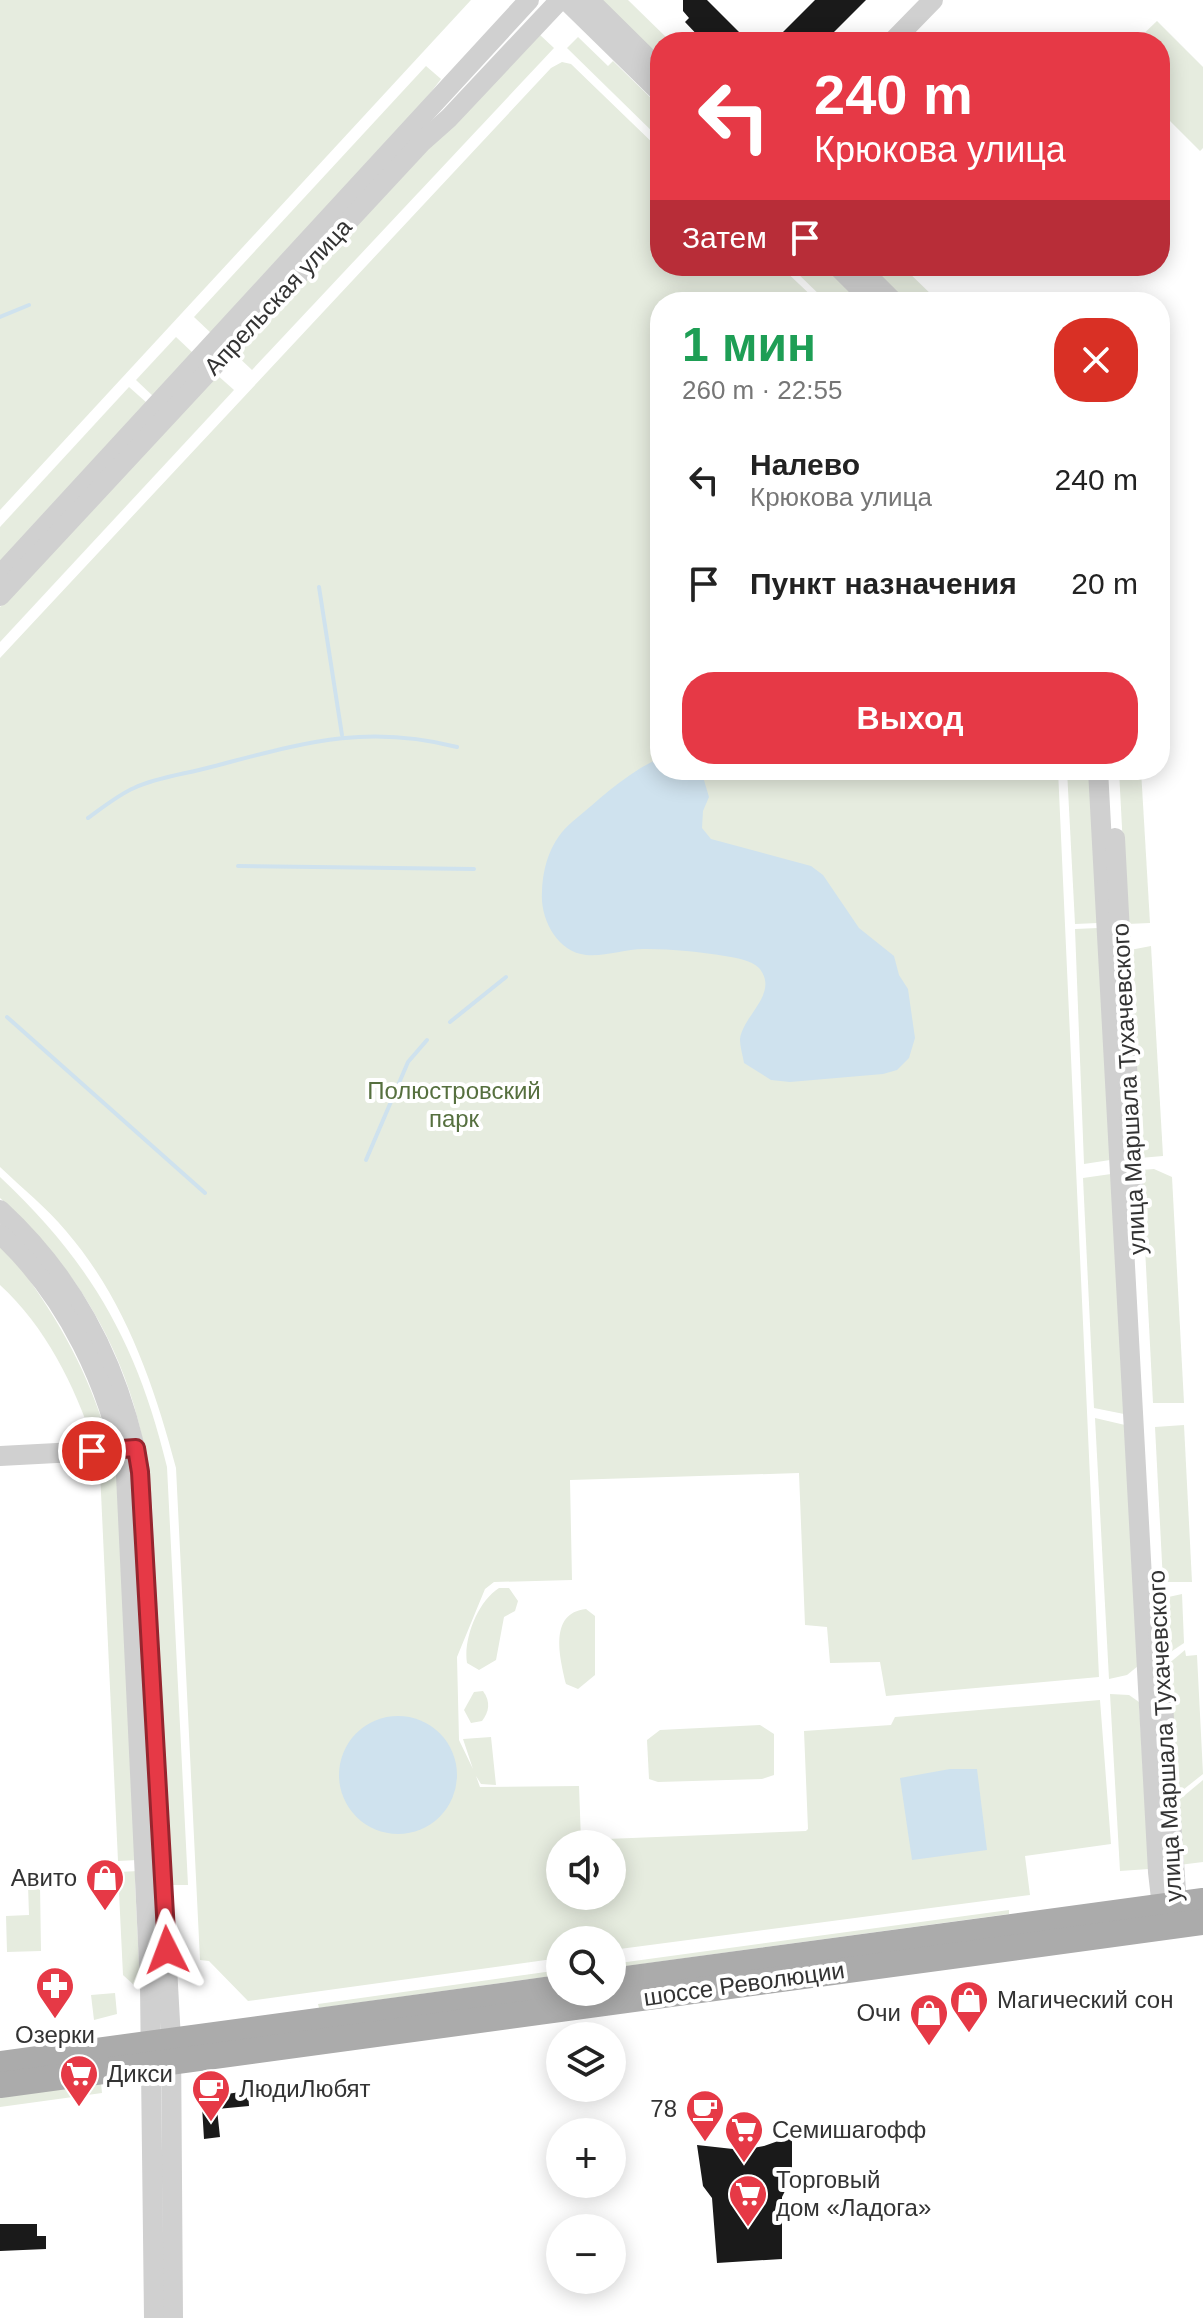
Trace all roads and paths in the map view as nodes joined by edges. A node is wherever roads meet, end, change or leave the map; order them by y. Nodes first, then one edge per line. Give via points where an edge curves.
1 (529, 0) edge
2 (563, 0) edge
3 (589, 0) edge
4 (933, 0) edge
5 (902, 32) edge
6 (650, 60) edge
7 (650, 83) edge
8 (847, 276) edge
9 (868, 276) edge
10 (863, 292) edge
11 (884, 292) edge
12 (0, 575) edge
13 (0, 596) edge
14 (1099, 780) edge
15 (1113, 780) edge
16 (0, 1210) edge
17 (0, 1234) edge
18 (128, 1449) junction
19 (0, 1456) edge
20 (1179, 1910) edge
21 (1203, 1922) edge
22 (626, 1979) edge
23 (546, 1990) edge
24 (161, 2052) junction
25 (0, 2064) edge
26 (0, 2085) edge
27 (154, 2318) edge
28 (173, 2318) edge

1 - 12 street, Апрельская улица
2 - 7 street
2 - 13 street, Апрельская улица via 422,142
3 - 6 street
4 - 5 street
8 - 10 street
9 - 11 street
14 - 20 street, улица Маршала Тухачевского via 1134,1452
15 - 20 street, улица Маршала Тухачевского via 1149,1469
16 - 18 street via 68,1287 101,1346 116,1381
17 - 18 street via 46,1283 86,1353
18 - 19 street
18 - 24 street via 143,1502
20 - 21 main road, шоссе Революции
20 - 22 main road, шоссе Революции
20 - 24 main road, шоссе Революции
23 - 24 main road, шоссе Революции
24 - 25 main road, шоссе Революции
24 - 26 main road, шоссе Революции
24 - 27 street
24 - 28 street

